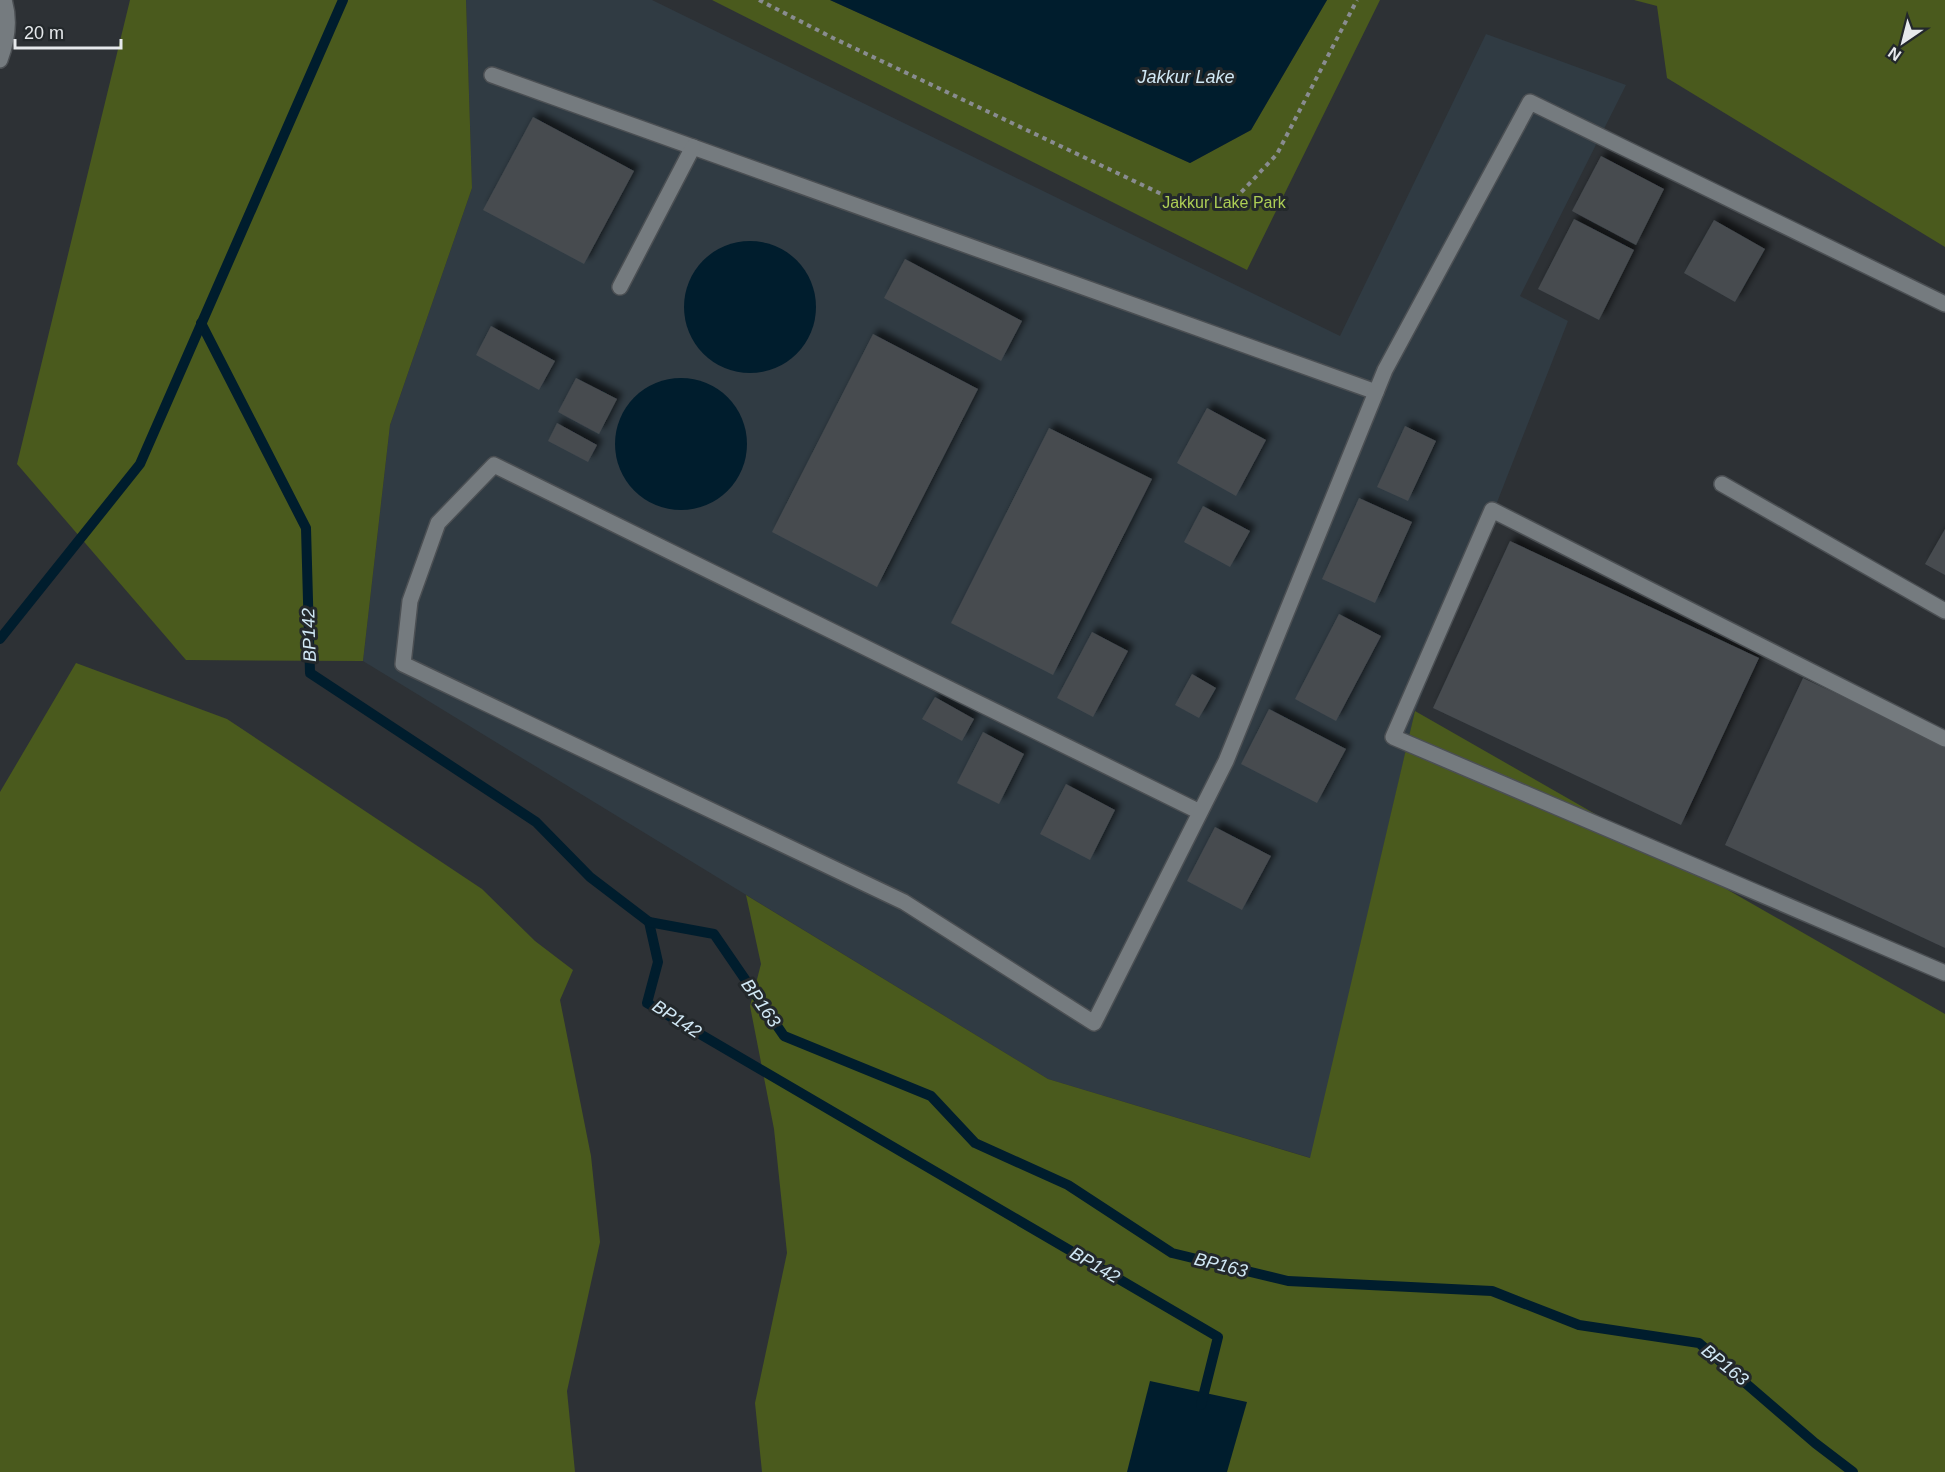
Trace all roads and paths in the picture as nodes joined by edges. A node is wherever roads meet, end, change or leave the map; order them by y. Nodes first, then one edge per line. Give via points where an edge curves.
1 (4, 0) edge
2 (759, 0) edge
3 (1356, 0) edge
4 (0, 60) edge
5 (492, 75) dead end
6 (693, 147) junction
7 (620, 287) dead end
8 (1945, 304) edge
9 (1376, 392) junction
10 (1722, 484) dead end
11 (1945, 611) edge
12 (1945, 738) edge
13 (1200, 812) junction
14 (1945, 973) edge

1 - 4 street via 9,14
2 - 3 path via 1174,200 1235,199 1277,154
5 - 6 street
6 - 7 street
6 - 9 street
8 - 9 street via 1530,102
9 - 13 street via 1226,761
10 - 11 street
12 - 14 street via 1492,510 1393,737
13 - 13 street via 494,465 438,523 410,601 404,664 904,902 1094,1023

